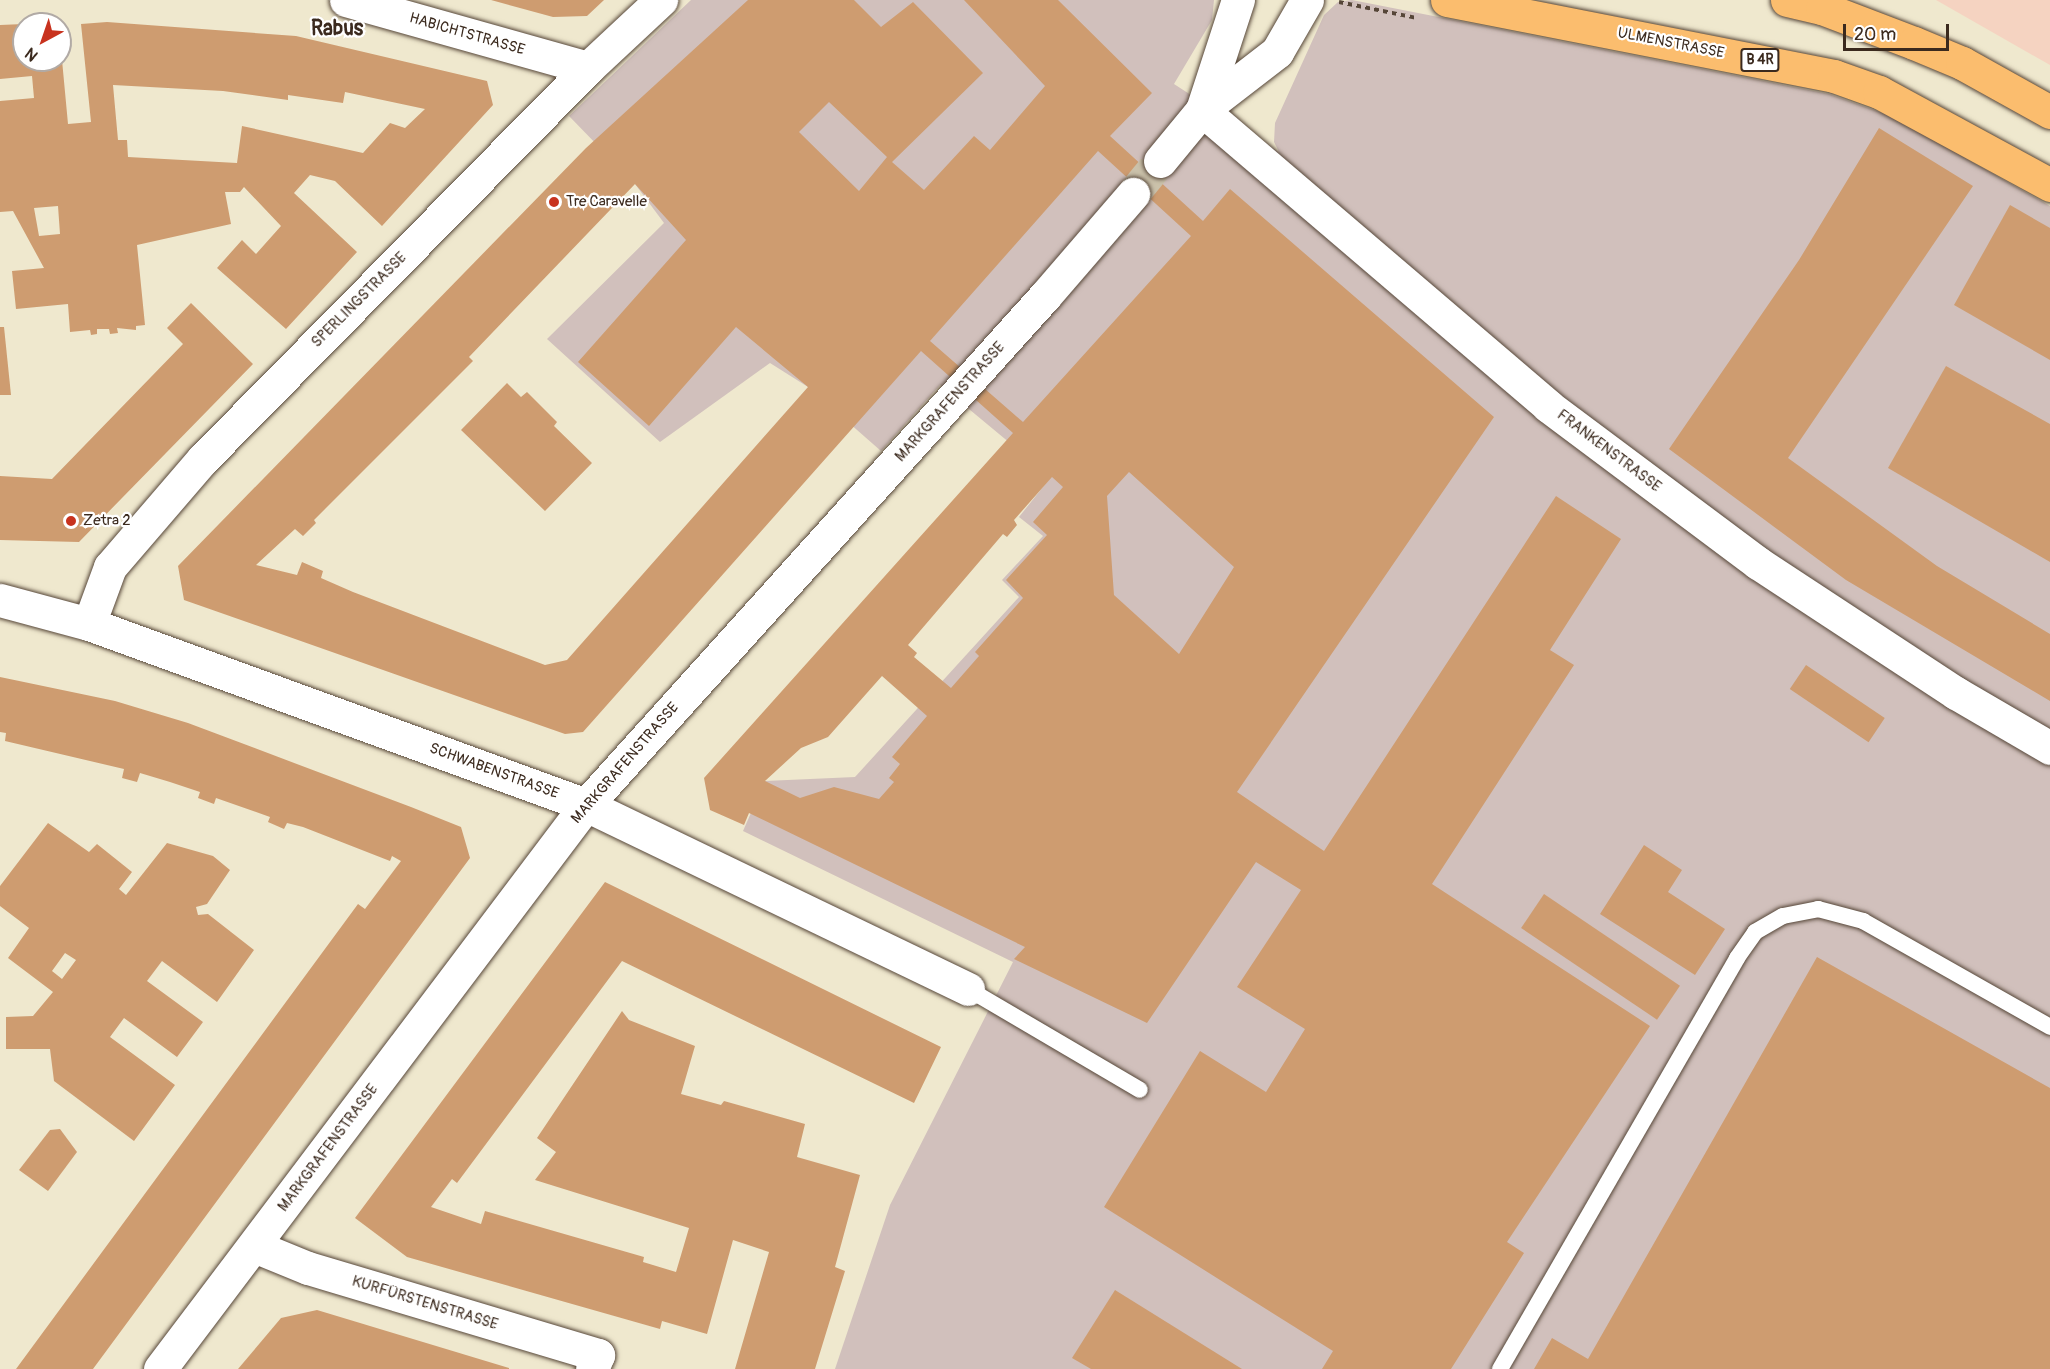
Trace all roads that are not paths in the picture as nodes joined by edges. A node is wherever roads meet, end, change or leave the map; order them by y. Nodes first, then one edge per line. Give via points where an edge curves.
1 (346, 0) edge
2 (661, 0) edge
3 (1238, 0) edge
4 (1307, 0) edge
5 (1447, 0) edge
6 (1787, 0) edge
7 (588, 68) junction
8 (1202, 110) junction
9 (2050, 112) edge
10 (1160, 161) tunnel mouth
11 (2050, 185) edge
12 (1133, 194) tunnel mouth
13 (0, 600) edge
14 (89, 624) junction
15 (2050, 748) edge
16 (586, 805) junction
17 (968, 989) joint
18 (2050, 1027) edge
19 (1140, 1090) dead end
20 (254, 1246) junction
21 (595, 1362) edge
22 (160, 1369) edge
23 (1500, 1369) edge

1 - 7 street, HABICHTSTRASSE
2 - 7 street, SPERLINGSTRASSE
3 - 8 street
4 - 8 street via 1276,52
5 - 11 main road, ULMENSTRASSE / B 4R via 1834,76 1879,92
6 - 9 main road via 1830,11 1923,47
7 - 14 street, SPERLINGSTRASSE via 203,459 110,567
8 - 10 street
8 - 15 street, FRANKENSTRASSE via 1548,406 1758,563 1956,693
12 - 16 street, MARKGRAFENSTRASSE via 1045,297
13 - 14 street, SCHWABENSTRASSE
14 - 16 street, SCHWABENSTRASSE
16 - 17 street, SCHWABENSTRASSE
16 - 20 street, MARKGRAFENSTRASSE
17 - 19 lane
18 - 23 lane via 1863,921 1818,909 1783,916 1755,932
20 - 21 street, KURFÜRSTENSTRASSE via 308,1268
20 - 22 street, MARKGRAFENSTRASSE

